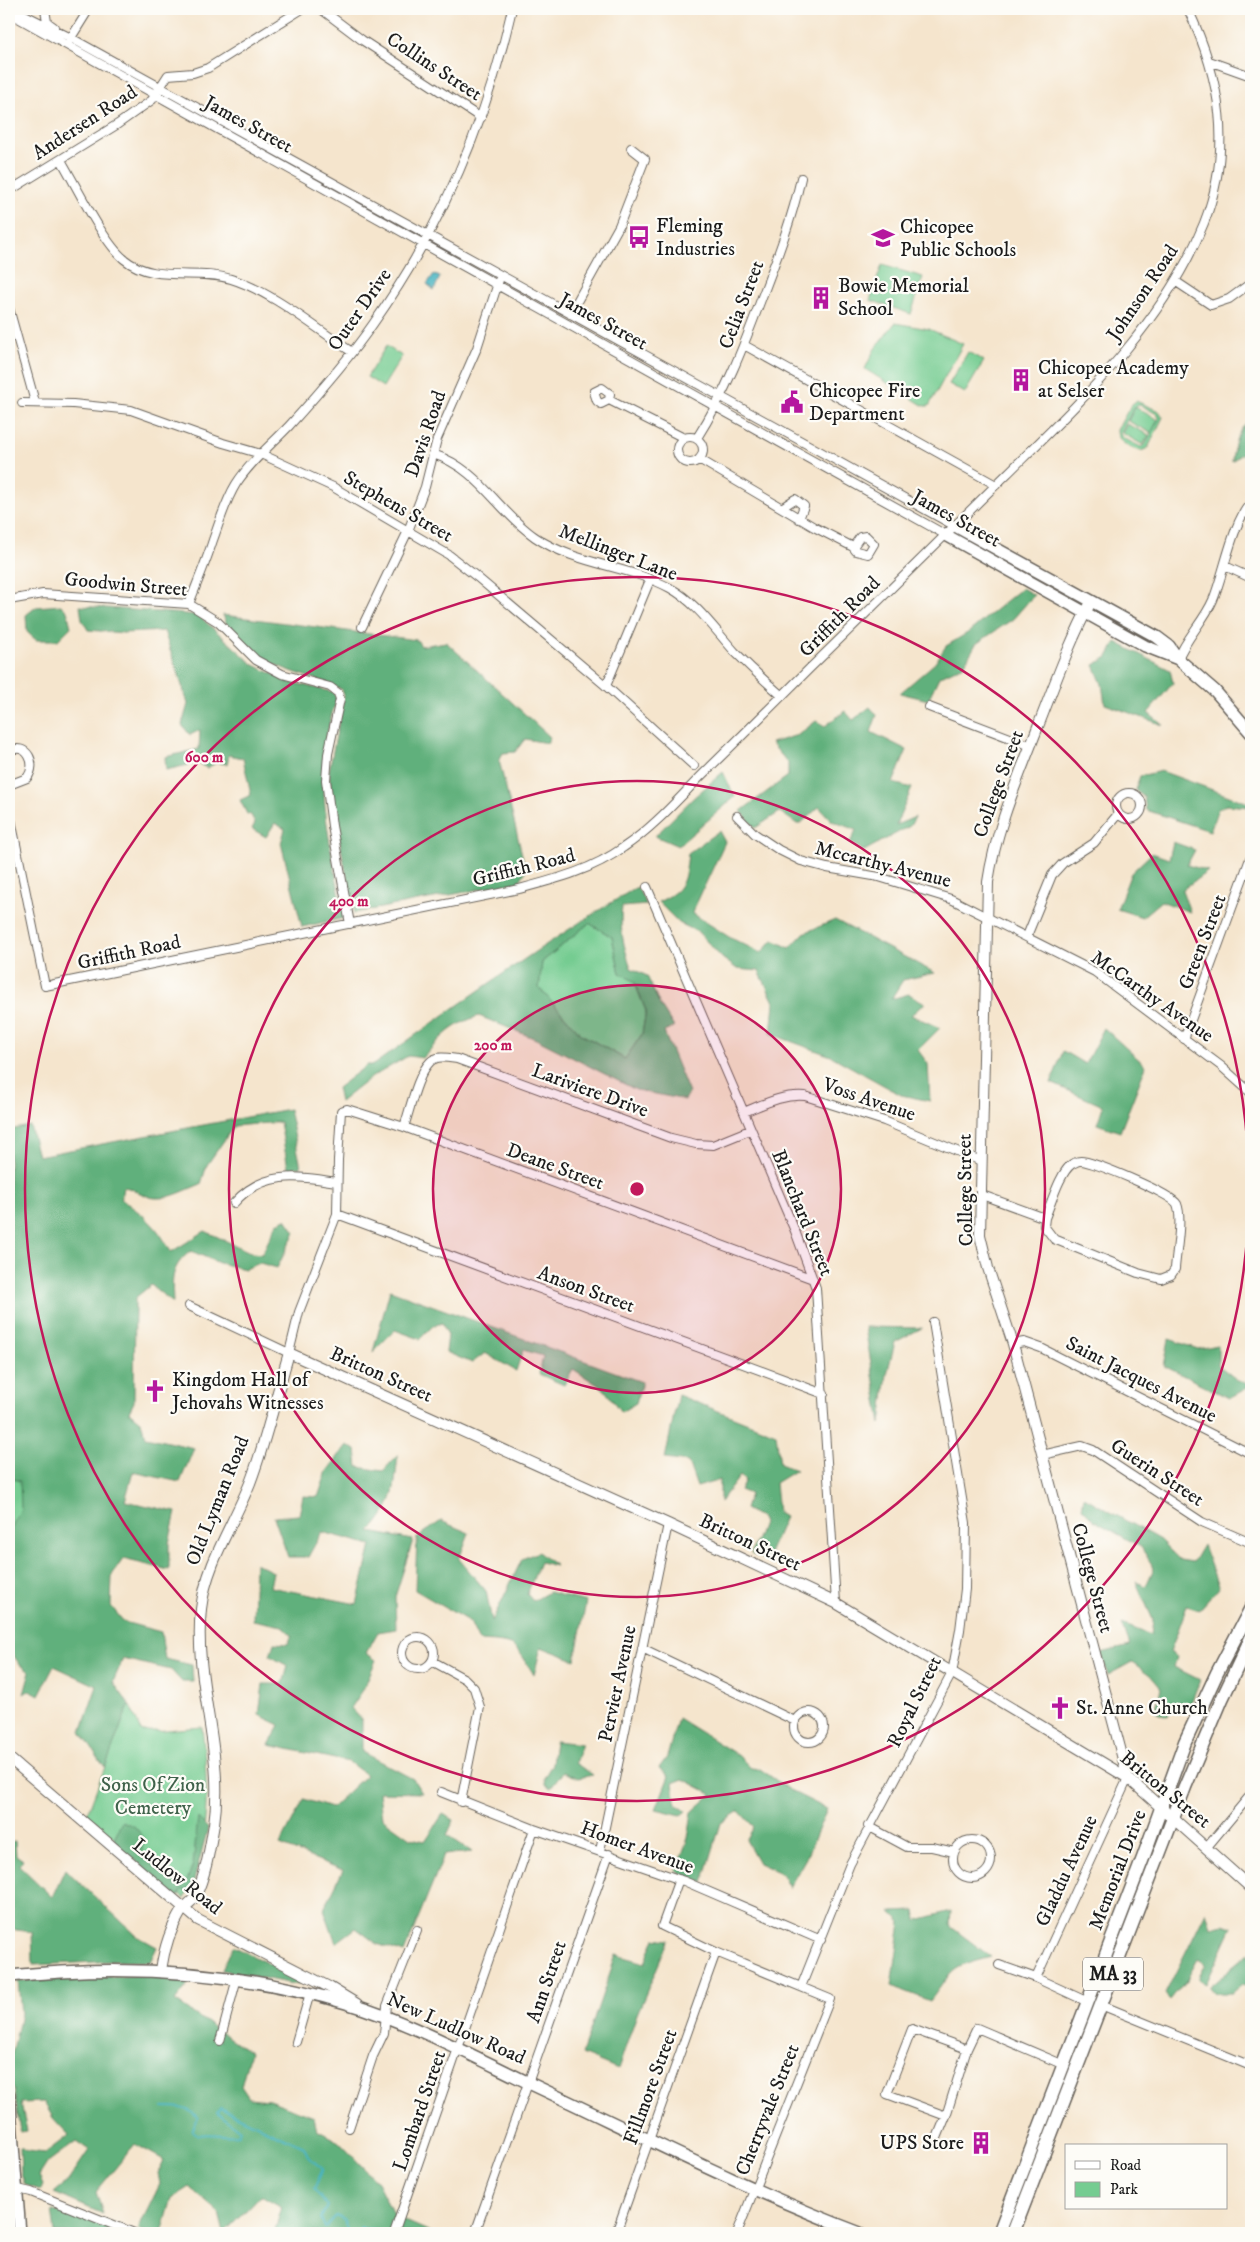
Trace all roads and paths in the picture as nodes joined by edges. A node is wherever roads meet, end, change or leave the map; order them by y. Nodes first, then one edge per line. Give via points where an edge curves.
1 (45, 9) edge
2 (89, 9) edge
3 (302, 9) edge
4 (321, 9) edge
5 (512, 9) edge
6 (1188, 9) edge
7 (10, 14) edge
8 (68, 40) junction
9 (1208, 61) junction
10 (1251, 76) edge
11 (160, 86) junction
12 (155, 95) junction
13 (481, 118) junction
14 (631, 148) dead end
15 (61, 160) junction
16 (801, 178) dead end
17 (9, 191) edge
18 (429, 236) junction
19 (424, 244) junction
20 (501, 276) junction
21 (1175, 281) junction
22 (1251, 283) edge
23 (496, 284) junction
24 (9, 308) edge
25 (570, 314) junction
26 (744, 345) junction
27 (352, 352) junction
28 (721, 398) junction
29 (609, 400) dead end
30 (22, 402) dead end
31 (35, 402) junction
32 (717, 406) junction
33 (684, 438) junction
34 (697, 438) junction
35 (261, 454) junction
36 (434, 454) junction
37 (699, 459) junction
38 (996, 485) junction
39 (1251, 503) edge
40 (783, 507) junction
41 (799, 519) junction
42 (408, 530) junction
43 (950, 531) junction
44 (853, 547) dead end
45 (1225, 566) junction
46 (1251, 578) edge
47 (650, 580) junction
48 (9, 600) edge
49 (1091, 602) junction
50 (189, 604) junction
51 (1085, 613) junction
52 (362, 627) dead end
53 (1178, 659) junction
54 (606, 686) junction
55 (782, 696) junction
56 (929, 707) dead end
57 (1251, 733) edge
58 (1031, 746) junction
59 (9, 751) edge
60 (694, 766) dead end
61 (9, 785) edge
62 (9, 810) edge
63 (1118, 814) dead end
64 (737, 816) dead end
65 (1251, 856) edge
66 (647, 887) dead end
67 (987, 915) junction
68 (350, 924) junction
69 (1027, 936) junction
70 (1184, 1039) junction
71 (1251, 1093) edge
72 (341, 1111) joint
73 (744, 1112) junction
74 (404, 1128) junction
75 (750, 1130) junction
76 (981, 1161) junction
77 (337, 1182) junction
78 (982, 1195) junction
79 (234, 1203) dead end
80 (337, 1214) junction
81 (1045, 1218) junction
82 (813, 1279) junction
83 (189, 1306) dead end
84 (933, 1322) dead end
85 (1013, 1344) junction
86 (289, 1353) junction
87 (824, 1394) junction
88 (1251, 1454) edge
89 (1042, 1455) junction
90 (668, 1524) junction
91 (1251, 1543) edge
92 (836, 1603) junction
93 (1251, 1608) edge
94 (1250, 1645) edge
95 (642, 1648) junction
96 (432, 1661) junction
97 (952, 1673) junction
98 (795, 1721) dead end
99 (9, 1758) edge
100 (1128, 1778) junction
101 (441, 1792) dead end
102 (1248, 1798) dead end
103 (461, 1802) junction
104 (1162, 1807) junction
105 (1173, 1816) junction
106 (868, 1826) junction
107 (534, 1829) junction
108 (1207, 1847) junction
109 (600, 1851) junction
110 (954, 1852) junction
111 (609, 1854) junction
112 (679, 1879) junction
113 (1251, 1888) edge
114 (184, 1908) junction
115 (417, 1930) dead end
116 (821, 1940) junction
117 (716, 1952) junction
118 (999, 1965) dead end
119 (160, 1970) junction
120 (9, 1976) edge
121 (237, 1978) junction
122 (1036, 1978) junction
123 (800, 1987) junction
124 (310, 1994) junction
125 (1088, 2002) junction
126 (1101, 2005) junction
127 (368, 2010) junction
128 (386, 2018) junction
129 (220, 2042) dead end
130 (296, 2042) dead end
131 (459, 2048) junction
132 (967, 2049) junction
133 (1064, 2065) junction
134 (1251, 2066) edge
135 (527, 2082) junction
136 (9, 2095) edge
137 (946, 2116) junction
138 (349, 2128) dead end
139 (937, 2138) dead end
140 (649, 2139) junction
141 (755, 2189) junction
142 (18, 2190) junction
143 (20, 2233) edge
144 (134, 2233) edge
145 (394, 2233) edge
146 (475, 2233) edge
147 (616, 2233) edge
148 (737, 2233) edge
149 (860, 2233) edge
150 (999, 2233) edge
151 (1013, 2233) edge

1 - 8 street, James Street via 47,22
2 - 8 street
3 - 11 street, Andersen Road via 208,68 193,73 169,74
4 - 13 street, Collins Street via 362,40
5 - 13 street, Outer Drive
6 - 9 street, Johnson Road
7 - 8 street, James Street
8 - 11 street, James Street
8 - 12 street, James Street
9 - 10 street
9 - 21 street, Johnson Road via 1216,83 1220,112 1218,167 1204,222
11 - 12 street, Andersen Road
11 - 18 street, James Street
12 - 15 street, Andersen Road via 118,124
12 - 19 street, James Street
13 - 18 street, Outer Drive via 466,160
14 - 25 street via 645,159 624,216
15 - 17 street, Andersen Road
15 - 27 street via 111,244 129,263 155,273 210,275 236,281 271,299
16 - 26 street, Celia Street via 781,249
18 - 19 street, Outer Drive
18 - 20 street, James Street
19 - 23 street, James Street
19 - 27 street, Outer Drive
20 - 23 street, Davis Road
20 - 25 street, James Street
21 - 22 street via 1211,305 1229,299
21 - 38 street, Johnson Road via 1110,368
23 - 32 street, James Street
23 - 36 street, Davis Road via 477,348 437,439
24 - 31 street
25 - 28 street, James Street
26 - 28 street, Celia Street
26 - 38 street
27 - 35 street, Outer Drive via 311,402
28 - 32 street, Celia Street
28 - 43 street, James Street
29 - 33 street
30 - 31 street, Stephens Street
31 - 35 street, Stephens Street via 131,410
32 - 34 street, Celia Street
32 - 43 street, James Street
33 - 34 street
33 - 37 street via 677,445 678,455 690,463
34 - 37 street via 703,452
35 - 42 street, Stephens Street via 333,487
35 - 50 street, Outer Drive via 244,472 230,496
36 - 42 street, Davis Road
36 - 47 street, Mellinger Lane via 471,474 510,517 544,543 575,557
37 - 40 street
38 - 43 street, Johnson Road
39 - 45 street via 1239,522
40 - 41 street
40 - 41 street via 795,498 800,500 804,506
41 - 44 street
42 - 52 street, Davis Road
42 - 54 street, Stephens Street via 477,577
43 - 49 main road, James Street
43 - 51 main road, James Street
43 - 55 street, Griffith Road
45 - 46 street
45 - 53 street via 1213,601
47 - 54 street
47 - 55 street, Mellinger Lane via 686,599
48 - 50 street, Goodwin Street via 43,594
49 - 51 street, College Street
49 - 53 main road, James Street via 1157,637
50 - 68 street, Goodwin Street via 218,622 262,665 330,687 339,695 327,786
51 - 53 main road, James Street via 1162,654
51 - 58 street, College Street
53 - 57 main road, James Street via 1215,691
54 - 60 street, Stephens Street
55 - 68 street, Griffith Road via 654,823 632,842 600,862 540,884
56 - 58 street
58 - 67 street, College Street via 997,837 988,882
59 - 61 street via 25,751 32,765 27,778
62 - 68 street, Griffith Road via 45,986
63 - 69 street via 1094,843 1063,863 1052,875
64 - 67 street, Mccarthy Avenue via 755,834 801,861 908,884
65 - 70 street, Green Street
66 - 73 street, Blanchard Street
67 - 69 street, Mccarthy Avenue
67 - 76 street, College Street
69 - 70 street, McCarthy Avenue via 1110,982
70 - 71 street, McCarthy Avenue
72 - 74 street, Deane Street via 360,1112
72 - 77 street, Old Lyman Road
73 - 75 street, Blanchard Street
73 - 76 street, Voss Avenue via 794,1095 805,1096 884,1121
74 - 75 street, Lariviere Drive via 421,1078 431,1061 440,1058 457,1059 671,1138 696,1144 713,1145
74 - 82 street, Deane Street
75 - 82 street, Blanchard Street
76 - 78 street, College Street
77 - 79 street via 286,1177 269,1180 254,1185
77 - 80 street, Old Lyman Road
78 - 81 street
78 - 85 street, College Street via 980,1235
80 - 86 street, Old Lyman Road via 299,1312
80 - 87 street, Anson Street
81 - 81 street via 1044,1226 1054,1239 1138,1273 1161,1279 1171,1275 1175,1269 1179,1213 1176,1202 1163,1192 1097,1166 1080,1161 1071,1165
82 - 87 street, Blanchard Street via 818,1303
83 - 86 street, Britton Street
84 - 97 street, Royal Street via 966,1523 963,1609
85 - 88 street, Saint Jacques Avenue via 1024,1342 1041,1348
85 - 89 street, College Street
86 - 90 street, Britton Street
86 - 114 street, Old Lyman Road via 252,1477 220,1545 204,1590 198,1640 216,1774 216,1802 199,1887
87 - 92 street, Blanchard Street
89 - 91 street, Guerin Street via 1082,1446 1093,1450 1202,1522
89 - 100 street, College Street
90 - 92 street, Britton Street
90 - 95 street, Pervier Avenue
92 - 97 street, Britton Street
93 - 104 main road, Memorial Drive / MA 33 via 1195,1719
94 - 105 main road, Memorial Drive / MA 33 via 1212,1722
95 - 98 street
95 - 109 street, Pervier Avenue
96 - 96 street via 420,1669 411,1667 402,1656 404,1645 418,1637 428,1641 434,1650
96 - 103 street via 465,1679 478,1698 480,1708
97 - 100 street, Britton Street
97 - 106 street, Royal Street
99 - 114 street, Ludlow Road
100 - 104 street, Britton Street
100 - 122 street, Gladdu Avenue
101 - 103 street, Homer Avenue
102 - 108 street
103 - 107 street, Homer Avenue
104 - 105 street, Britton Street
104 - 125 main road, Memorial Drive / MA 33
105 - 108 street, Britton Street
105 - 126 main road, Memorial Drive / MA 33
106 - 110 street via 907,1847 932,1847
106 - 116 street, Royal Street
107 - 109 street, Homer Avenue
107 - 131 street, Lombard Street
108 - 113 street, Britton Street
109 - 111 street, Homer Avenue
110 - 110 street via 955,1867 965,1877 980,1877 990,1867 990,1852 980,1842 965,1842
111 - 112 street, Homer Avenue
111 - 135 street, Ann Street
112 - 116 street, Homer Avenue
112 - 117 street via 662,1926
114 - 119 street, Old Lyman Road via 172,1928
114 - 127 street, Ludlow Road via 210,1927
115 - 128 street via 386,2006
116 - 123 street, Royal Street
117 - 123 street
117 - 140 street, Fillmore Street
118 - 122 street
119 - 120 main road, New Ludlow Road via 101,1969
119 - 121 main road, New Ludlow Road
121 - 124 main road, New Ludlow Road
121 - 129 street
122 - 125 street
123 - 141 street, Cherryvale Street via 830,1999
124 - 127 main road, New Ludlow Road
124 - 130 street
125 - 133 main road, Memorial Drive / MA 33
126 - 134 street
126 - 151 main road, Memorial Drive / MA 33
127 - 128 main road, New Ludlow Road
128 - 131 main road, New Ludlow Road
128 - 138 street via 384,2033
131 - 135 main road, New Ludlow Road
131 - 145 street, Lombard Street
132 - 133 street via 977,2028
132 - 137 street
132 - 137 street via 912,2029 887,2094
133 - 150 main road, Memorial Drive / MA 33
135 - 140 main road, New Ludlow Road
135 - 146 street, Ann Street
136 - 142 main road
137 - 139 street
140 - 141 main road, New Ludlow Road
140 - 147 street, Fillmore Street
141 - 148 street, Cherryvale Street
141 - 149 main road, New Ludlow Road
142 - 143 main road
142 - 144 street via 31,2192

